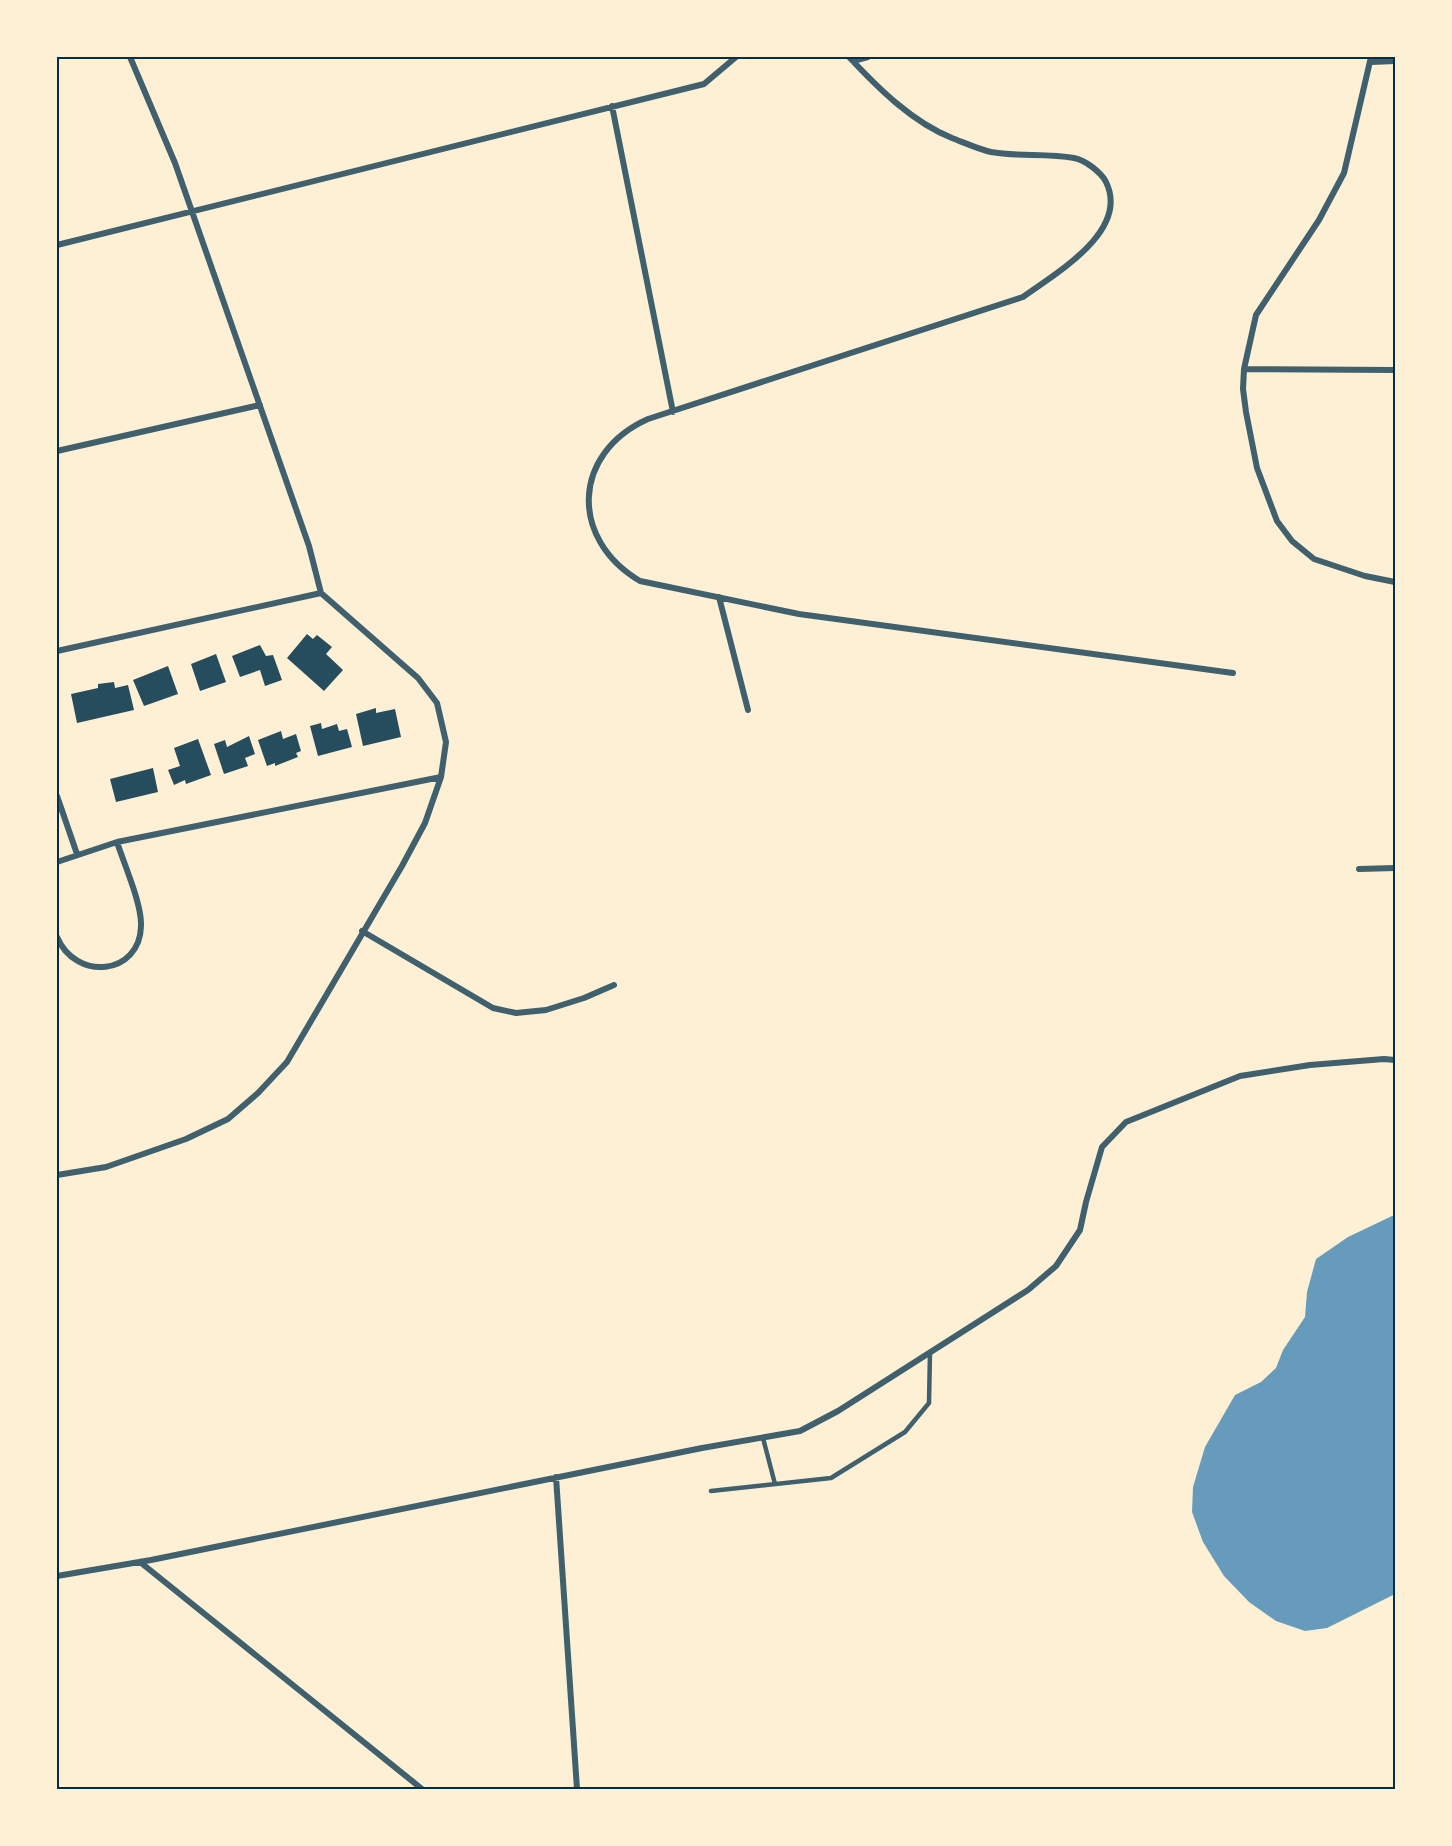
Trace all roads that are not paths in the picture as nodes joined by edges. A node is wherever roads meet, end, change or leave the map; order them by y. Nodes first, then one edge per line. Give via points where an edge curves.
1 (130, 57) edge
2 (736, 57) edge
3 (868, 57) edge
4 (851, 59) edge
5 (1371, 60) edge
6 (1395, 61) edge
7 (612, 106) junction
8 (192, 212) junction
9 (57, 245) edge
10 (1244, 369) junction
11 (1395, 370) edge
12 (260, 405) junction
13 (673, 412) junction
14 (57, 451) edge
15 (1395, 582) edge
16 (321, 593) junction
17 (719, 597) junction
18 (57, 651) edge
19 (1233, 673) dead end
20 (748, 710) dead end
21 (441, 777) junction
22 (57, 796) edge
23 (117, 842) junction
24 (77, 854) junction
25 (57, 862) edge
26 (1395, 868) edge
27 (1359, 869) dead end
28 (362, 931) junction
29 (57, 937) edge
30 (614, 985) dead end
31 (1395, 1060) edge
32 (57, 1175) edge
33 (930, 1352) junction
34 (763, 1438) junction
35 (556, 1478) junction
36 (775, 1484) junction
37 (711, 1491) dead end
38 (140, 1562) junction
39 (57, 1576) edge
40 (422, 1789) edge
41 (577, 1789) edge

1 - 8 street
2 - 7 street via 704,84
3 - 4 street
4 - 13 street via 911,115 932,129 991,152 1076,158 1102,174 1111,193 1101,234 1075,259 1023,297
5 - 6 street
5 - 10 street via 1344,173 1319,220 1256,315
7 - 8 street
7 - 13 street
8 - 9 street
8 - 12 street
10 - 11 street
10 - 15 street via 1246,412 1257,468 1277,521 1292,542 1314,559
12 - 14 street
12 - 16 street via 309,546
13 - 17 street via 633,425 601,457 590,492 593,528 611,559 640,581
16 - 18 street
16 - 21 street via 418,678 437,703 446,742
17 - 19 street via 799,614
17 - 20 street
21 - 23 street
21 - 28 street via 425,823
22 - 24 street
23 - 24 street
23 - 29 street via 141,915 135,947 121,961 94,967 70,957
24 - 25 street
26 - 27 street
28 - 30 street via 493,1008 516,1013 546,1010
28 - 32 street via 287,1062 228,1119 186,1139 106,1167
31 - 33 street via 1310,1065 1240,1076 1126,1122 1102,1147 1080,1230 1056,1266 1028,1290
33 - 34 street via 800,1431
33 - 36 lane via 929,1403 905,1432 831,1478
34 - 35 street
34 - 36 lane
35 - 38 street
35 - 41 street
36 - 37 lane
38 - 39 street
38 - 40 street

